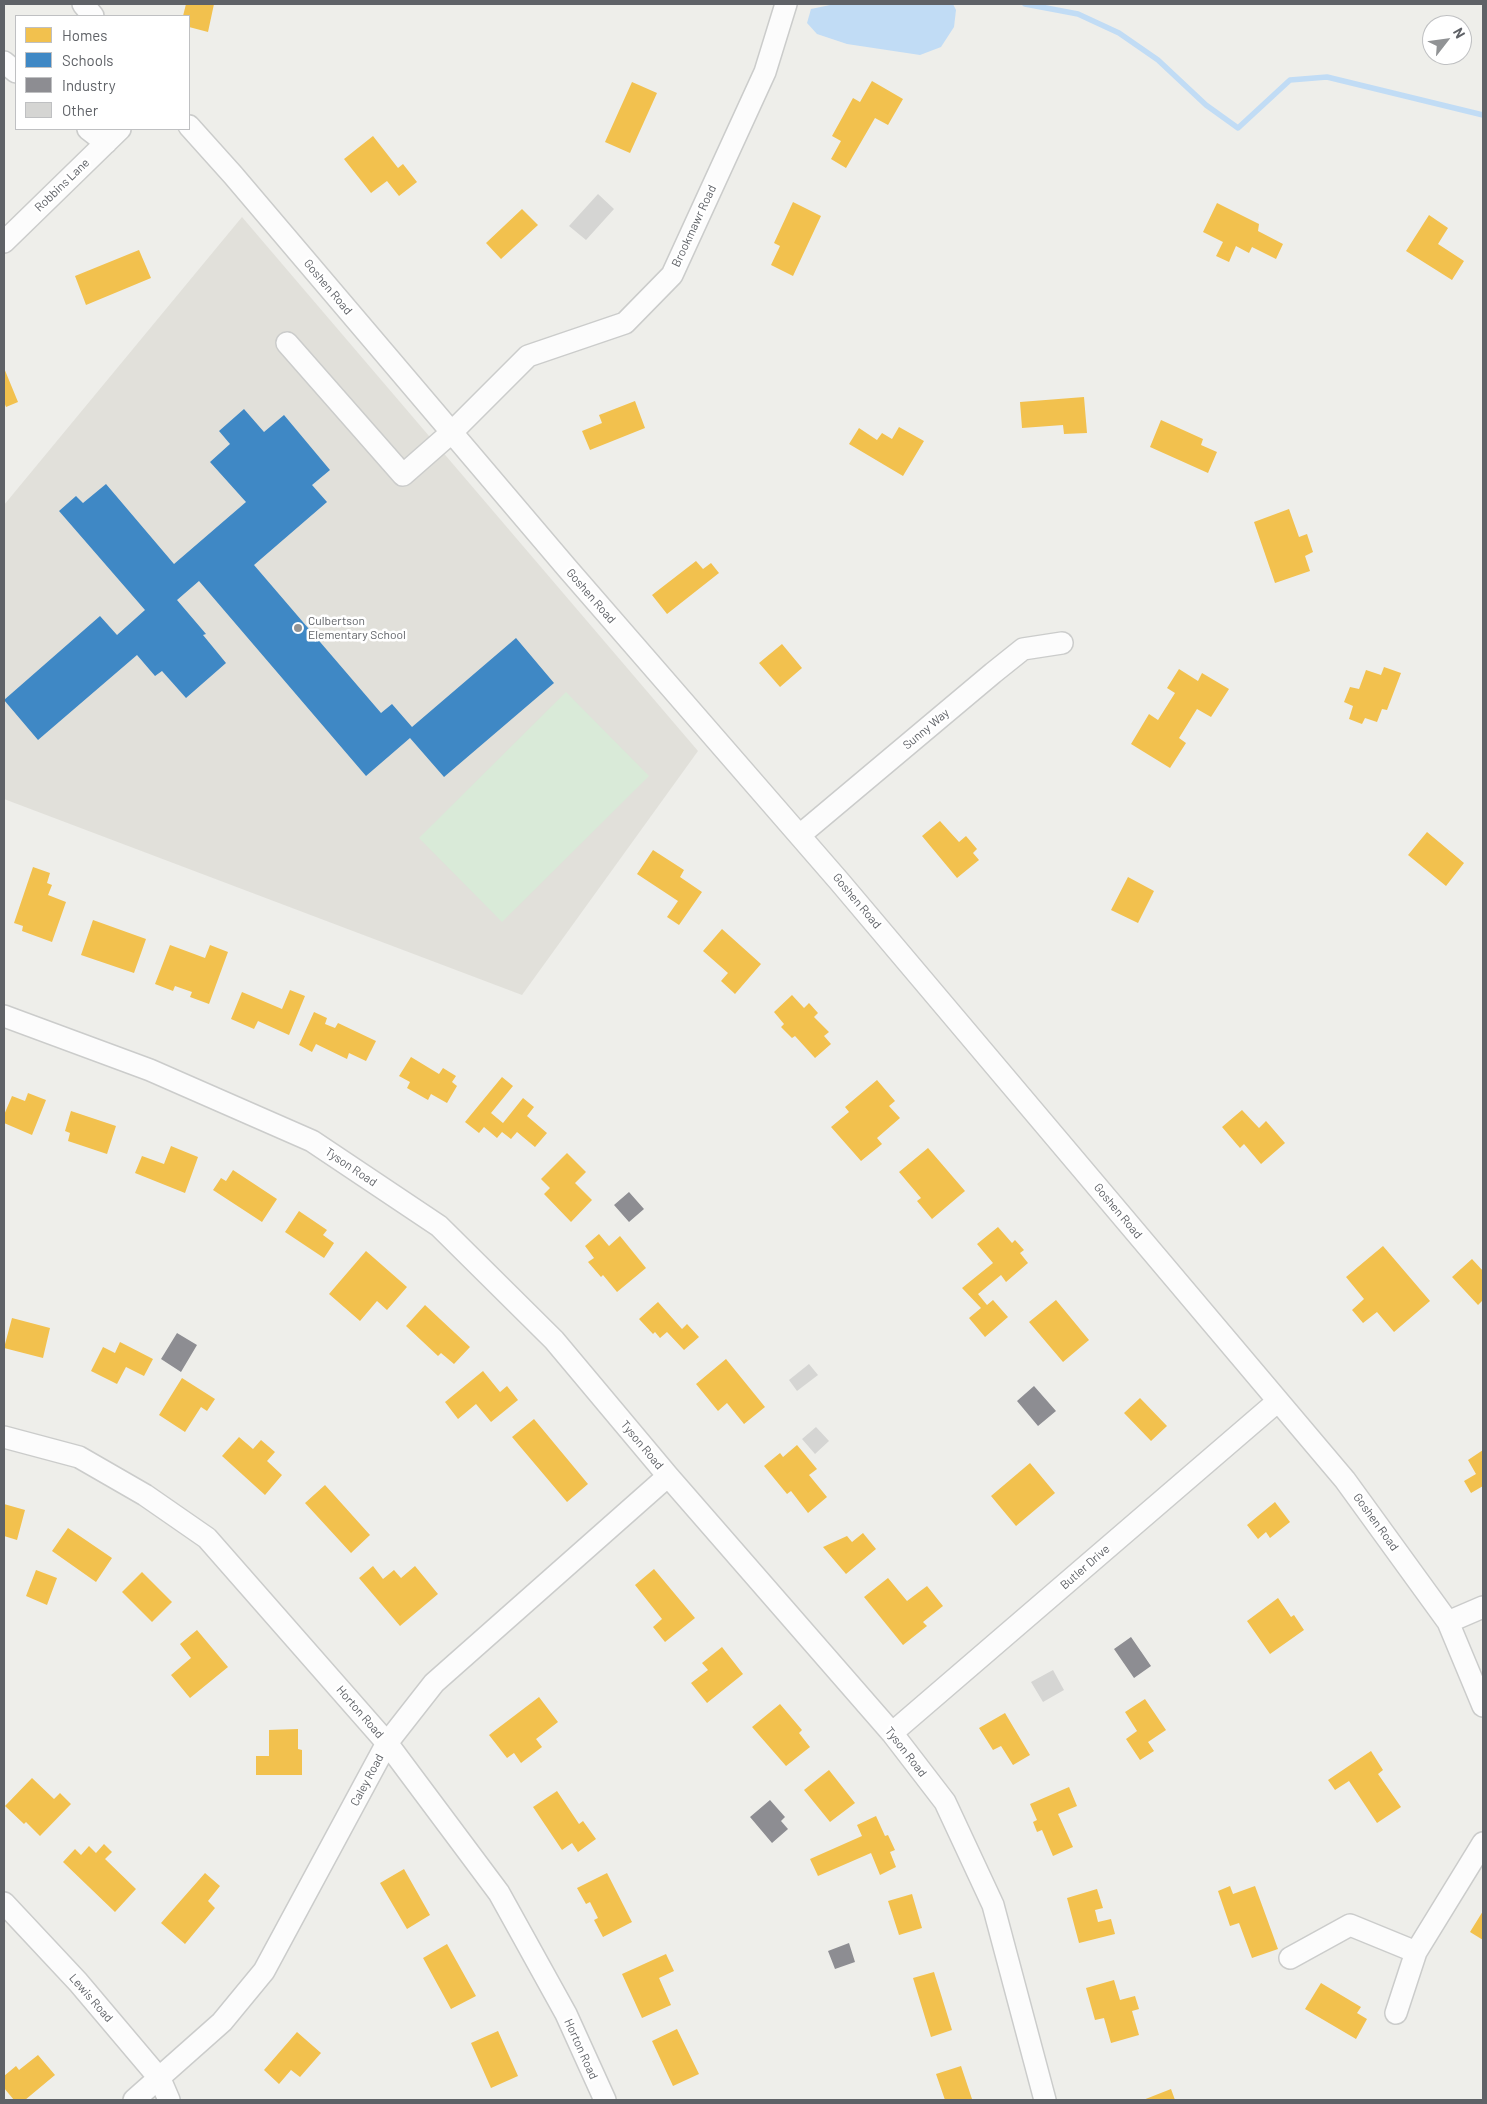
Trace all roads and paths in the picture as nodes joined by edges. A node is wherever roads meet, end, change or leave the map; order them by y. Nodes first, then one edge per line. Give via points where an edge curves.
1 (83, 4) edge
2 (786, 4) edge
3 (92, 15) edge
4 (4, 62) edge
5 (15, 71) edge
6 (190, 127) edge
7 (92, 130) edge
8 (113, 136) edge
9 (4, 242) edge
10 (287, 343) dead end
11 (452, 432) junction
12 (1062, 643) dead end
13 (800, 835) junction
14 (4, 1016) edge
15 (1278, 1401) junction
16 (4, 1437) edge
17 (668, 1476) junction
18 (1483, 1607) edge
19 (1448, 1622) junction
20 (1483, 1706) edge
21 (892, 1733) junction
22 (387, 1743) junction
23 (1483, 1843) edge
24 (4, 1903) edge
25 (1416, 1952) junction
26 (1290, 1958) dead end
27 (1396, 2013) dead end
28 (160, 2079) junction
29 (134, 2100) edge
30 (169, 2100) edge
31 (605, 2100) edge
32 (1045, 2100) edge

1 - 3 street
2 - 11 street, Brookmawr Road via 765,72 672,275 625,323 528,356
4 - 5 street
6 - 11 street, Goshen Road
7 - 8 street
8 - 9 street, Robbins Lane
10 - 11 street, Brookmawr Road via 403,474
11 - 13 street, Goshen Road
12 - 13 street, Sunny Way via 1023,649
13 - 15 street, Goshen Road
14 - 17 street, Tyson Road via 150,1070 312,1141 439,1226 554,1340
15 - 19 street, Goshen Road via 1345,1480
15 - 21 street, Butler Drive
16 - 22 street, Horton Road via 80,1457 145,1495 207,1538
17 - 21 street, Tyson Road
17 - 22 street, Caley Road via 434,1683
18 - 19 street
19 - 20 street, Goshen Road
21 - 32 street, Tyson Road via 944,1802 993,1905
22 - 28 street, Caley Road via 264,1971 222,2022
22 - 31 street, Horton Road via 499,1893 566,2014
23 - 25 street
24 - 28 street, Lewis Road via 78,1982
25 - 26 street via 1350,1925
25 - 27 street
28 - 29 street, Caley Road
28 - 30 street, Lewis Road

